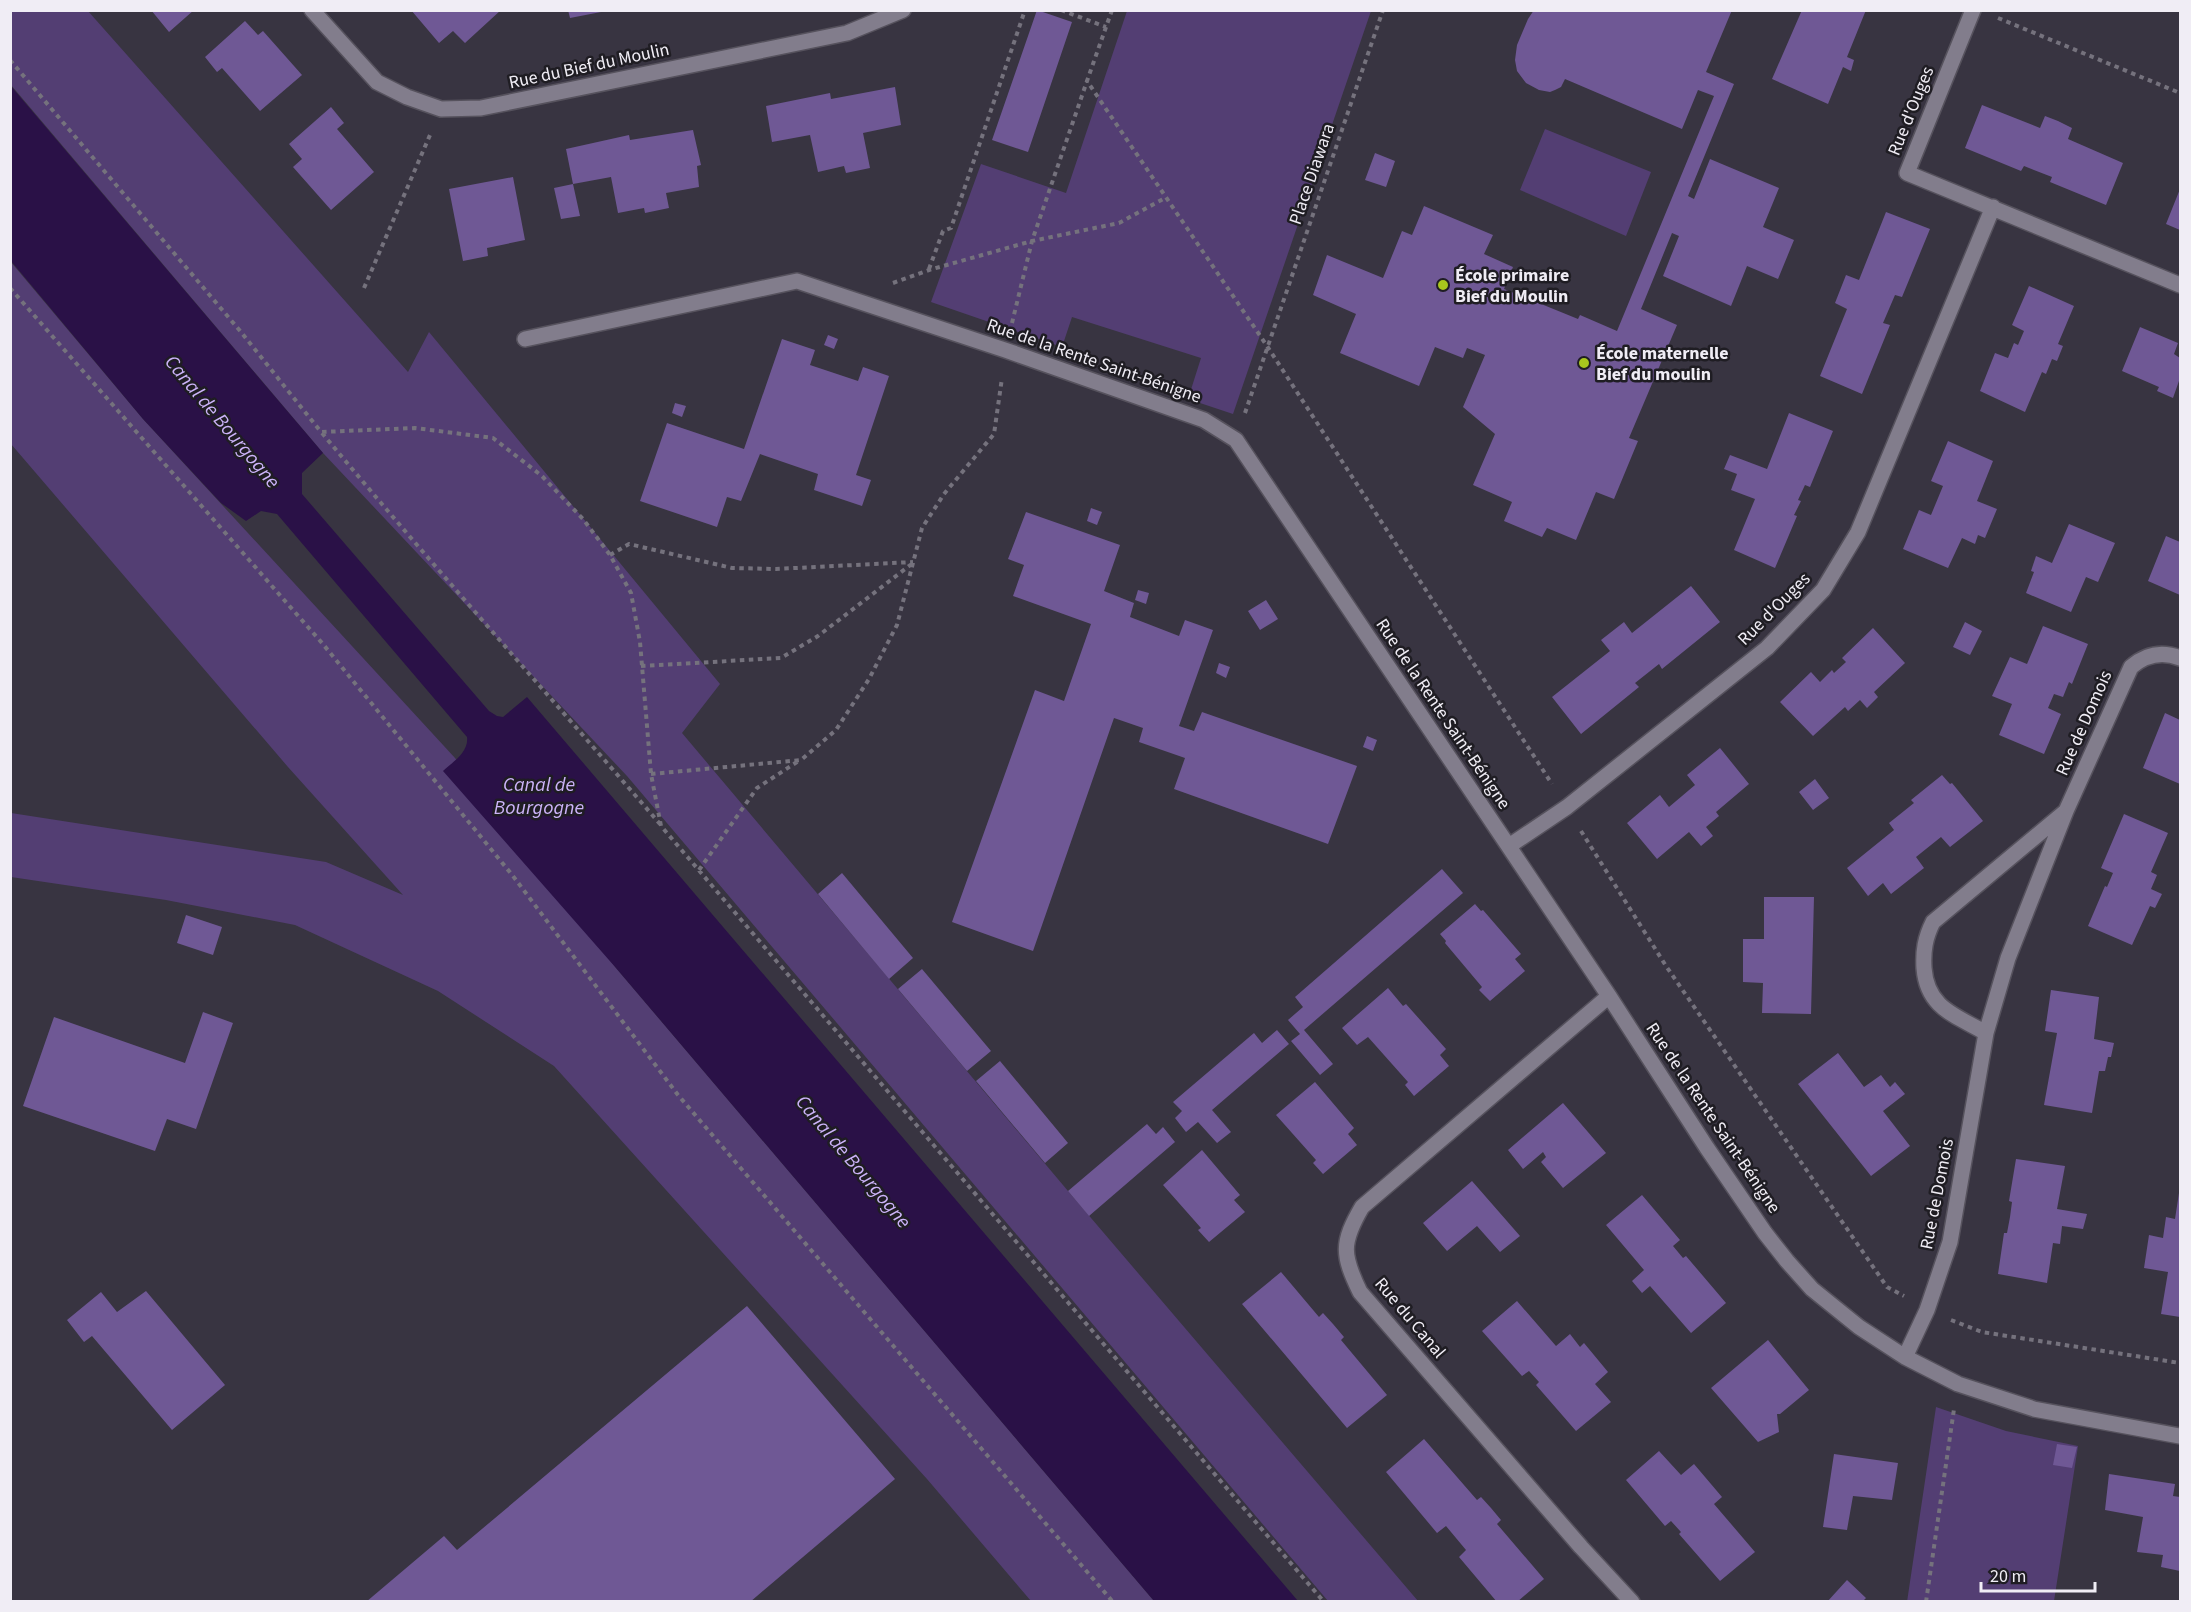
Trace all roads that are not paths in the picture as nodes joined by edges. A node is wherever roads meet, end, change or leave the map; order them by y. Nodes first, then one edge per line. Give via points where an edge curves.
1 (312, 10) edge
2 (903, 10) edge
3 (1973, 10) edge
4 (1993, 207) junction
5 (2181, 285) edge
6 (525, 339) dead end
7 (2181, 658) edge
8 (2066, 811) junction
9 (1509, 846) junction
10 (1609, 996) junction
11 (1986, 1033) junction
12 (1905, 1357) junction
13 (2181, 1436) edge
14 (1632, 1602) edge

1 - 2 street, Rue du Bief du Moulin via 377,82 441,109 481,108 847,33
3 - 4 street, Rue d'Ouges via 1907,173
4 - 5 street, Rue d'Ouges
4 - 9 street, Rue d'Ouges via 1858,532 1823,590 1767,648 1567,807
6 - 9 street, Rue de la Rente Saint-Bénigne via 797,281 1204,420 1236,440
7 - 8 street, Rue de Domois via 2150,656 2131,667
8 - 11 street, Rue de Domois via 2008,958
8 - 11 street, Rue de Domois via 1933,922 1928,932 1923,951 1925,983 1931,997
9 - 10 street, Rue de la Rente Saint-Bénigne
10 - 12 street, Rue de la Rente Saint-Bénigne via 1707,1148 1787,1261 1812,1289
10 - 14 street, Rue du Canal via 1362,1207 1349,1230 1345,1249 1360,1292
11 - 12 street, Rue de Domois via 1950,1242 1927,1310
12 - 13 street, Rue de la Rente Saint-Bénigne via 1958,1384 2034,1409

